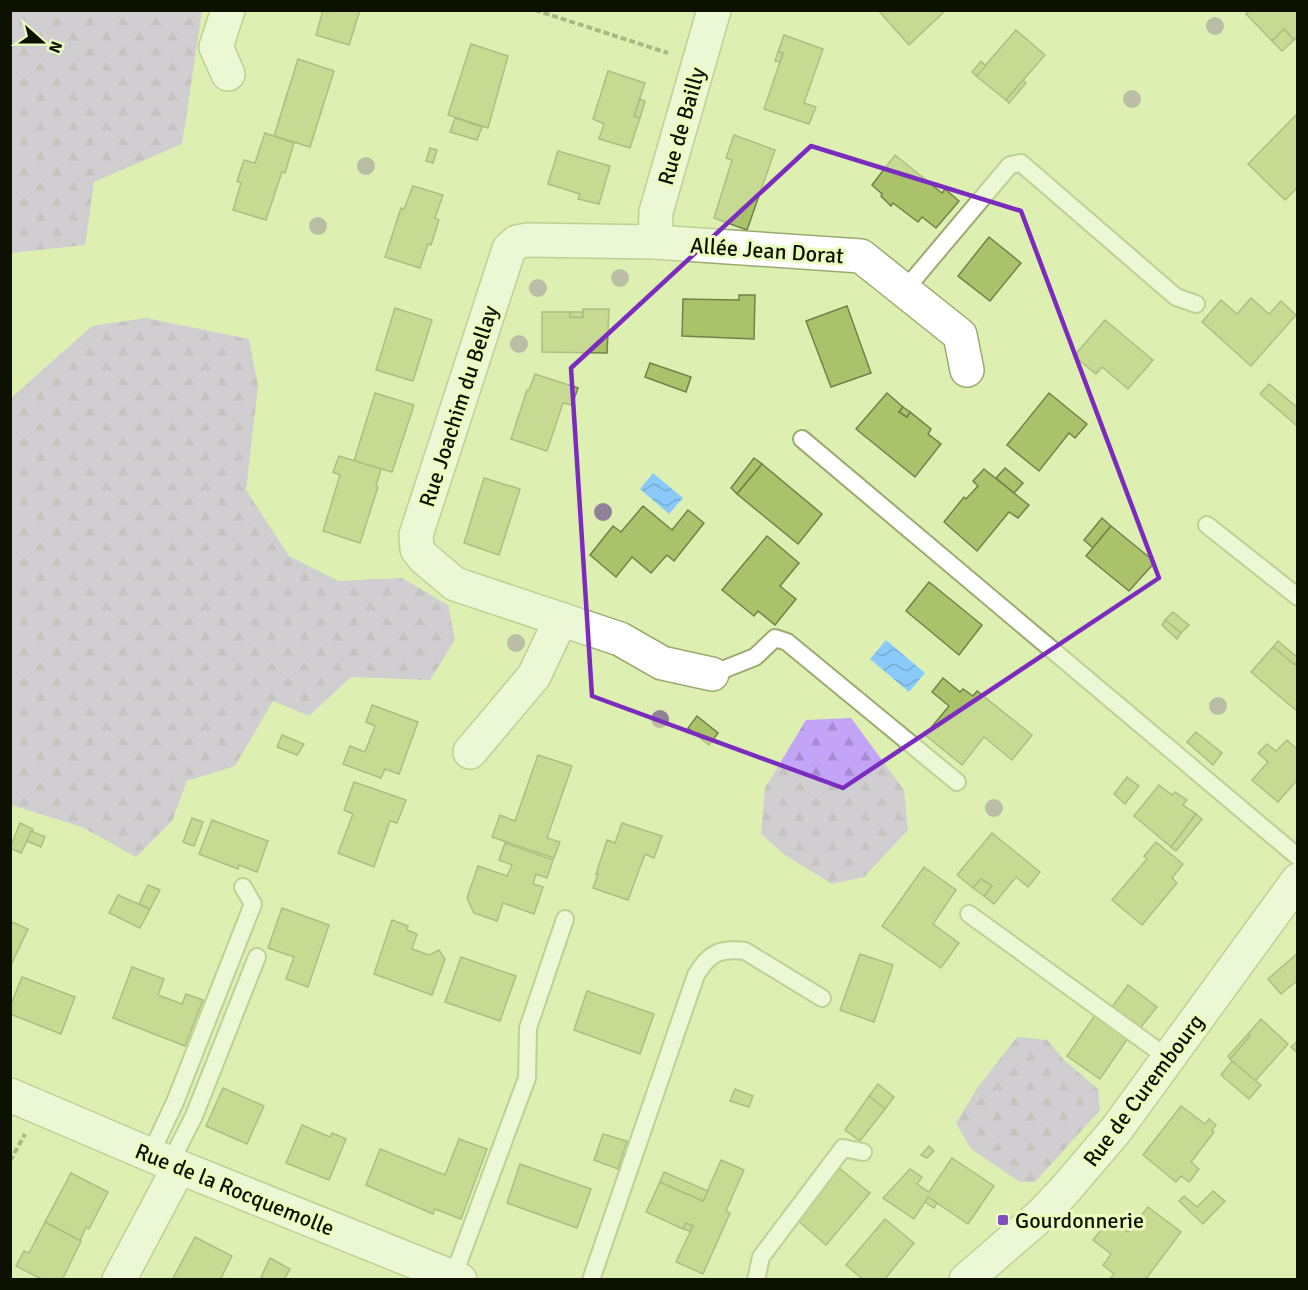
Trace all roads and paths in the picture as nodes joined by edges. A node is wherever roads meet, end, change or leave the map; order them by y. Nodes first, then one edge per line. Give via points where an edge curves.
1 (228, 10) edge
2 (535, 10) edge
3 (714, 10) edge
4 (699, 63) junction
5 (228, 74) dead end
6 (655, 242) junction
7 (906, 292) junction
8 (1196, 304) dead end
9 (967, 370) dead end
10 (802, 439) dead end
11 (1207, 525) dead end
12 (1298, 597) edge
13 (561, 619) junction
14 (712, 674) joint
15 (470, 752) dead end
16 (957, 782) dead end
17 (1298, 857) edge
18 (1298, 880) edge
19 (243, 887) dead end
20 (969, 914) dead end
21 (566, 919) dead end
22 (257, 957) dead end
23 (822, 998) dead end
24 (1168, 1058) junction
25 (10, 1095) edge
26 (863, 1152) dead end
27 (167, 1162) junction
28 (456, 1278) edge
29 (119, 1280) edge
30 (591, 1280) edge
31 (756, 1280) edge
32 (966, 1280) edge

1 - 5 street via 216,47
2 - 4 path
3 - 4 street, Rue de Bailly
4 - 6 street, Rue de Bailly via 656,212
6 - 7 street, Allée Jean Dorat via 861,256
6 - 13 street, Rue Joachim du Bellay via 528,240 509,249 416,535 417,549 424,558 455,584
7 - 8 lane via 1010,165 1021,163 1176,297
7 - 9 street, Allée Jean Dorat via 960,335
10 - 17 lane
11 - 12 lane
13 - 14 street, Rue Joachim du Bellay via 620,639 662,663
13 - 15 street via 534,676
14 - 16 lane via 755,657 775,638 787,642
18 - 24 street, Rue de Curembourg
19 - 27 lane via 253,904 175,1102
20 - 24 lane
21 - 28 lane via 528,1028 527,1078
22 - 27 lane via 194,1116
23 - 30 lane via 745,951 716,953 704,961
24 - 32 street, Rue de Curembourg via 1116,1130 1064,1191
25 - 27 street, Rue de la Rocquemolle
26 - 31 lane via 843,1148 761,1257
27 - 28 street, Rue de la Rocquemolle
27 - 29 street

